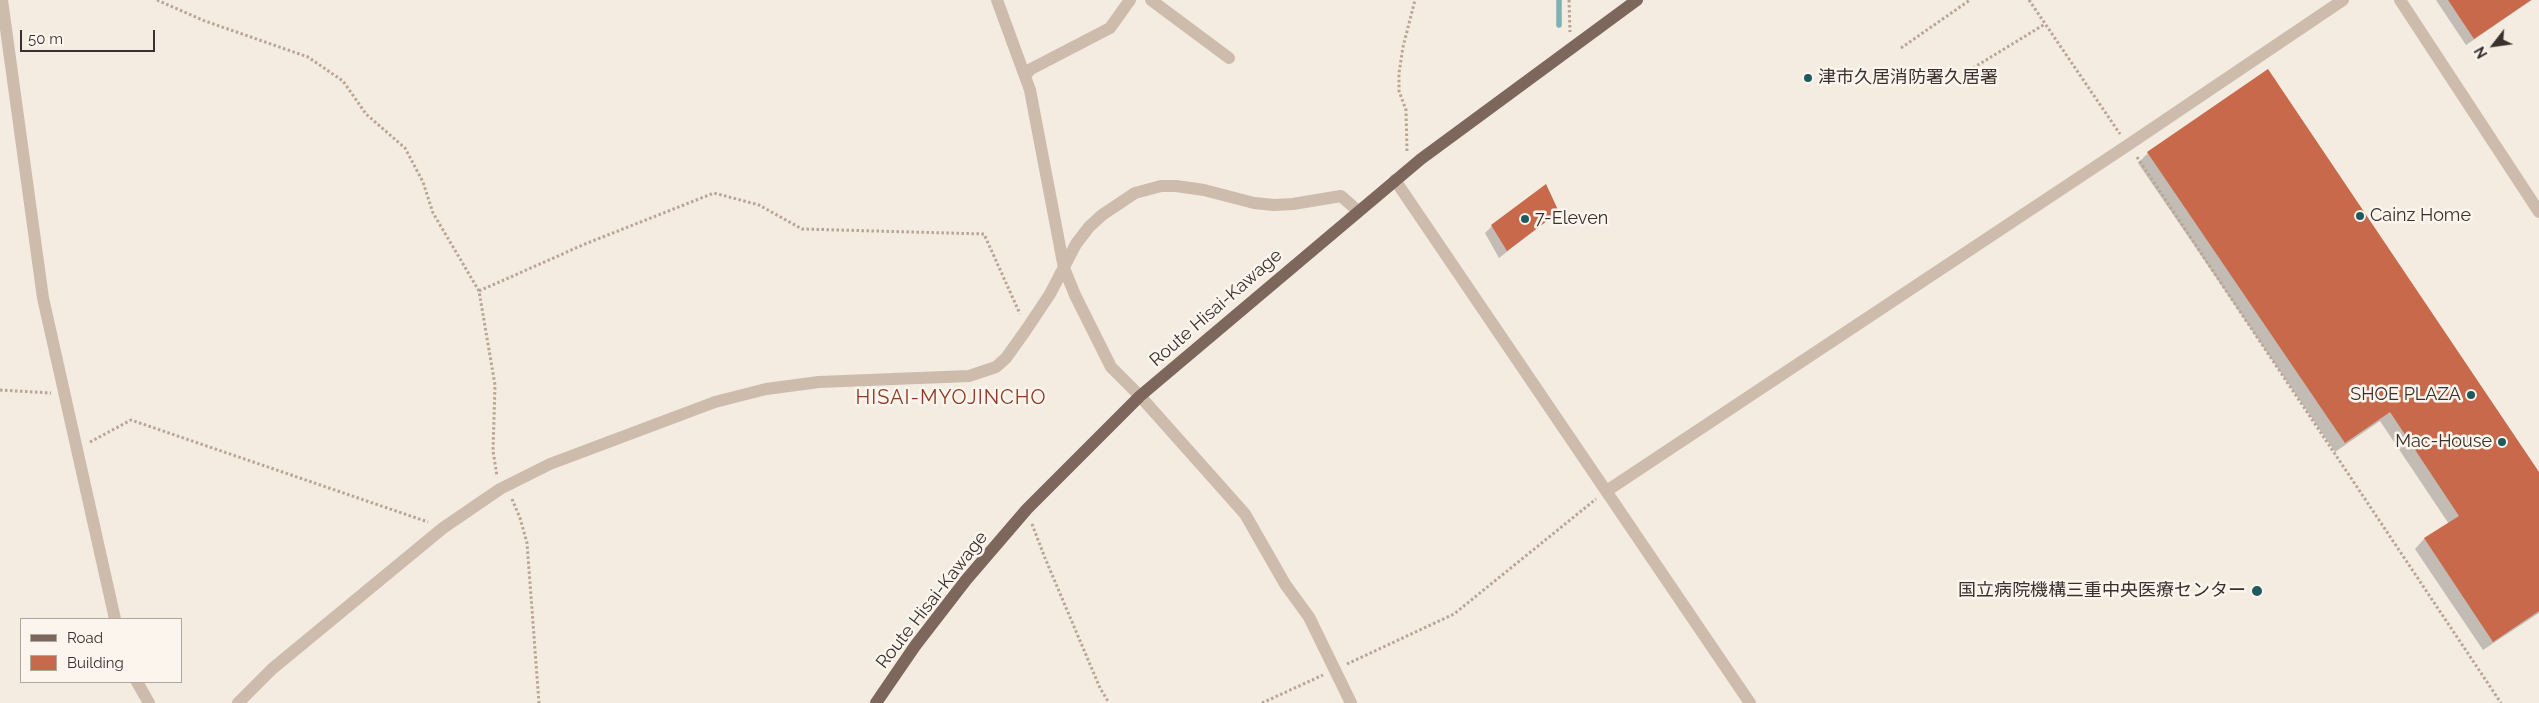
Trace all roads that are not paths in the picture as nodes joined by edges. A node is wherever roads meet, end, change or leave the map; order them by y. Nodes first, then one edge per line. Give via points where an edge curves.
1 (2, 0) edge
2 (997, 0) edge
3 (1130, 0) edge
4 (1151, 0) edge
5 (1637, 0) edge
6 (2343, 0) edge
7 (2400, 0) edge
8 (1229, 58) dead end
9 (1024, 75) junction
10 (1395, 180) junction
11 (1358, 211) junction
12 (2539, 212) edge
13 (1064, 268) junction
14 (1140, 396) junction
15 (1608, 490) junction
16 (115, 618) edge
17 (138, 683) edge
18 (149, 703) edge
19 (238, 703) edge
20 (876, 703) edge
21 (1351, 703) edge
22 (1750, 703) edge

1 - 16 street via 43,298
2 - 9 street
3 - 9 street via 1110,28
4 - 8 street
5 - 10 main road, Route Hisai-Kawage
6 - 15 street
7 - 12 street
9 - 13 street via 1030,90
10 - 11 main road, Route Hisai-Kawage
10 - 15 street
11 - 13 street via 1341,196 1274,205 1204,190 1161,186 1135,193 1102,215 1076,244
11 - 14 main road, Route Hisai-Kawage
13 - 14 street via 1111,367
13 - 19 street via 1006,358 979,374 819,382 766,389 715,402 658,423 550,464 503,487 443,528 272,669
14 - 20 main road, Route Hisai-Kawage via 1027,509 966,580
14 - 21 street via 1245,514 1285,584 1309,617
15 - 22 street
17 - 18 street

